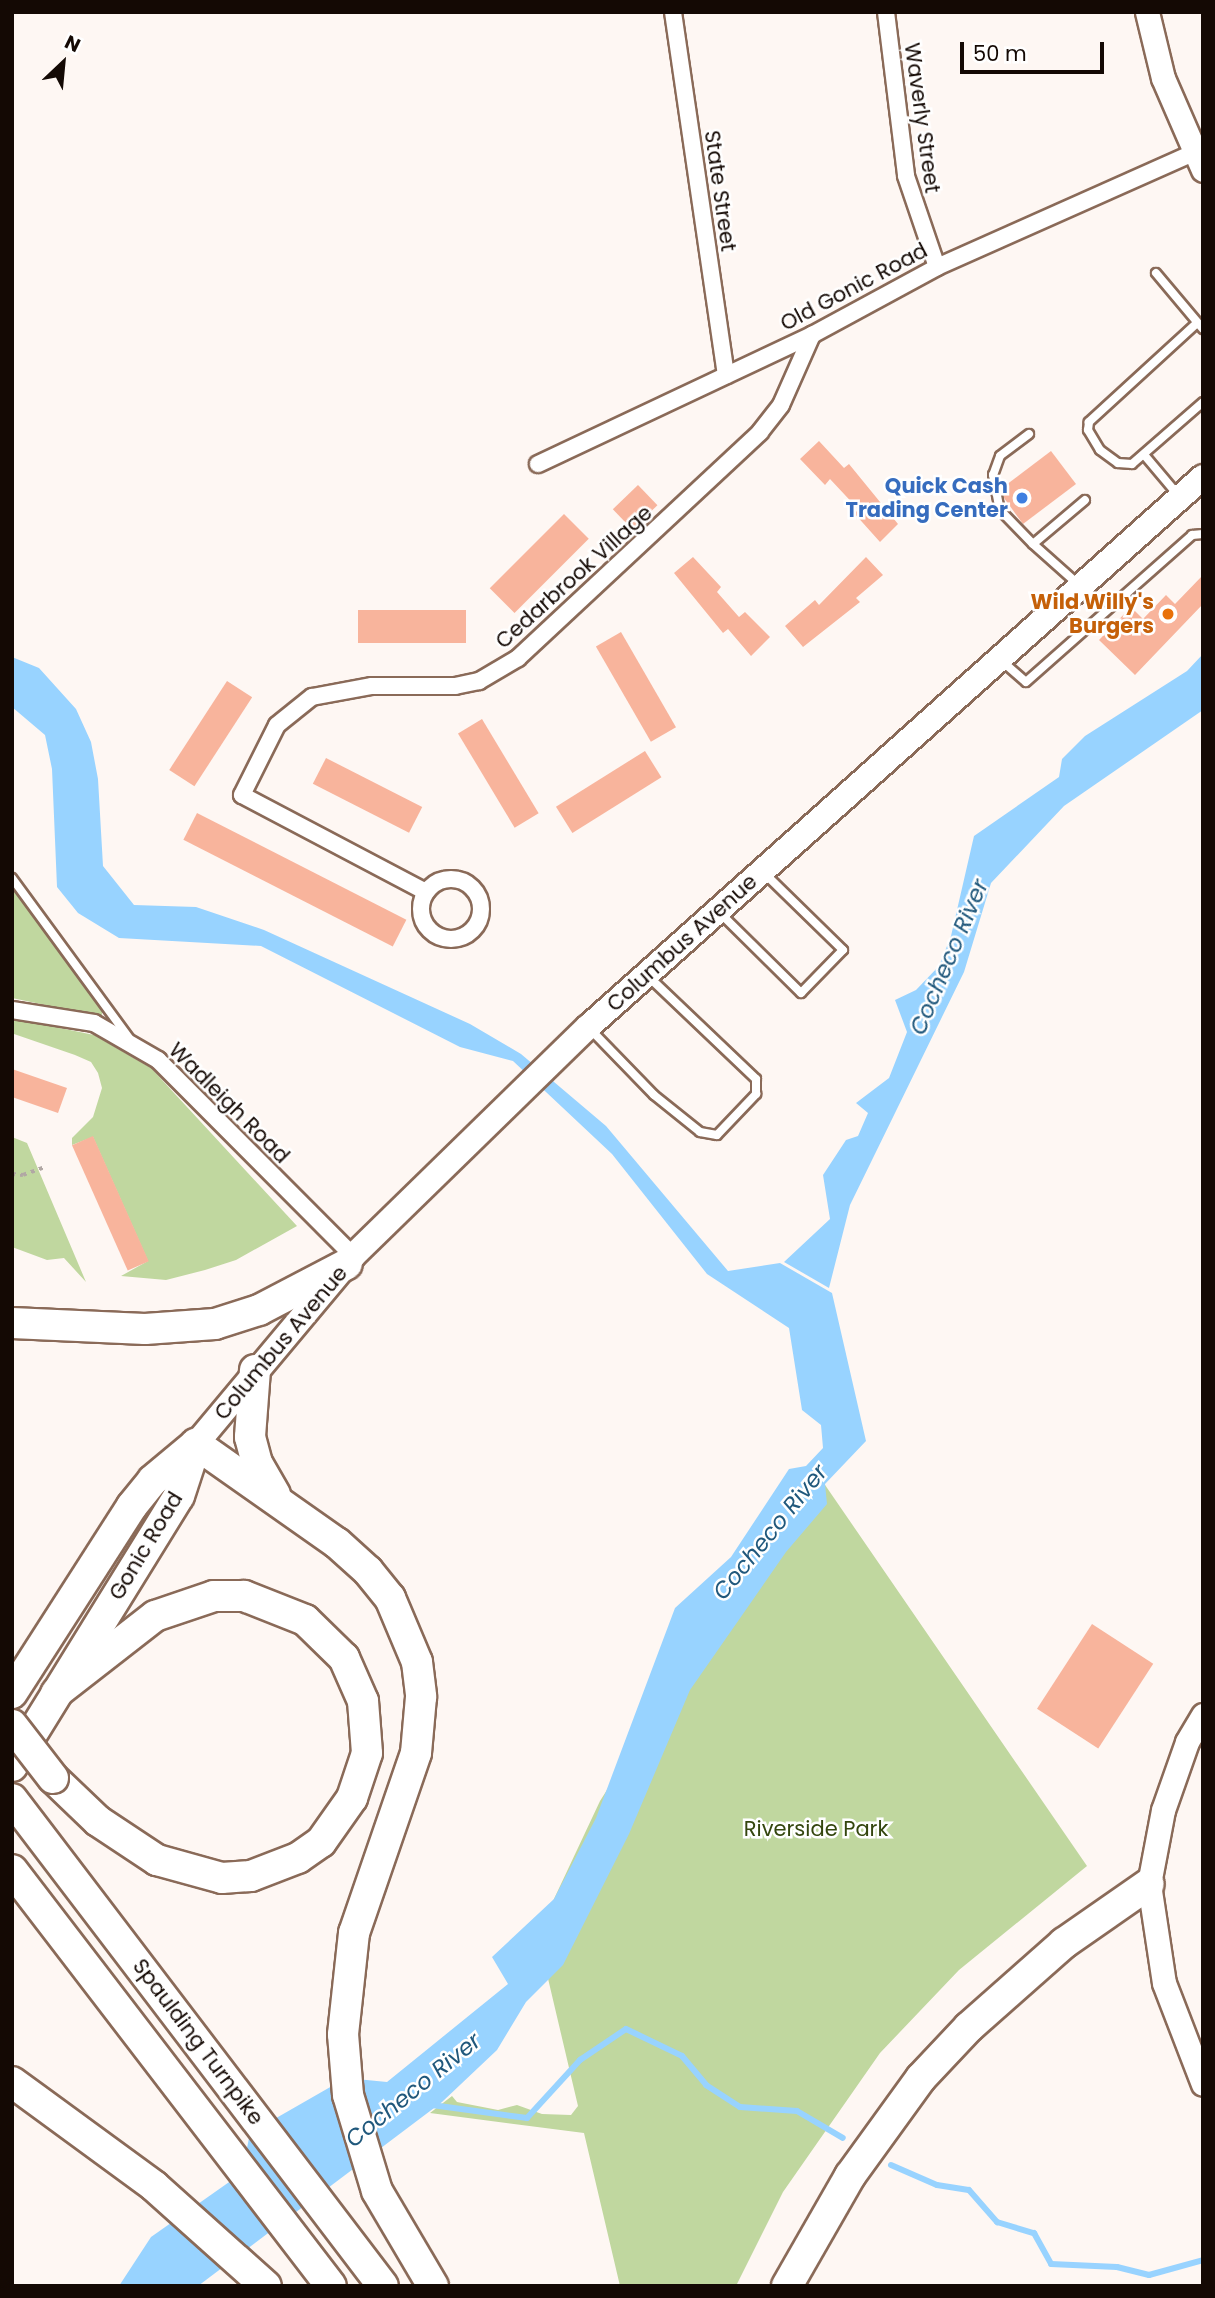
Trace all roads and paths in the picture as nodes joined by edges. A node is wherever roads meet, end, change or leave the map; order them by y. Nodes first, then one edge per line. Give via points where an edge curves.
1 (673, 12) edge
2 (886, 12) edge
3 (1147, 12) edge
4 (1198, 161) edge
5 (937, 267) junction
6 (1156, 274) dead end
7 (1200, 326) edge
8 (812, 335) junction
9 (726, 375) junction
10 (1203, 402) edge
11 (1029, 434) dead end
12 (1146, 457) junction
13 (538, 464) dead end
14 (1203, 477) edge
15 (1180, 498) junction
16 (1085, 500) dead end
17 (1203, 534) edge
18 (1033, 544) junction
19 (1082, 587) junction
20 (1002, 661) junction
21 (762, 871) junction
22 (12, 878) edge
23 (426, 892) dead end
24 (718, 911) junction
25 (646, 974) junction
26 (12, 1010) edge
27 (588, 1027) junction
28 (133, 1043) junction
29 (45, 1167) dead end
30 (12, 1174) edge
31 (350, 1260) junction
32 (12, 1323) edge
33 (255, 1370) junction
34 (196, 1444) junction
35 (279, 1501) junction
36 (12, 1693) edge
37 (56, 1693) junction
38 (1203, 1715) edge
39 (12, 1725) edge
40 (12, 1766) edge
41 (20, 1808) edge
42 (12, 1870) edge
43 (1149, 1884) junction
44 (12, 2081) edge
45 (1203, 2084) edge
46 (266, 2286) edge
47 (331, 2286) edge
48 (383, 2286) edge
49 (433, 2286) edge
50 (786, 2286) edge

1 - 9 street, State Street
2 - 5 street, Waverly Street via 906,176
3 - 4 street via 1163,78
4 - 5 street, Old Gonic Road
5 - 8 street, Old Gonic Road
6 - 7 lane
7 - 12 lane via 1089,422 1091,439 1118,463 1132,464
8 - 9 street, Old Gonic Road
8 - 23 street, Cedarbrook Village via 781,404 760,432 518,658 480,681 455,686 372,687 312,697 276,725 242,795
9 - 13 street, Old Gonic Road
10 - 12 lane
11 - 18 lane via 1000,456 993,475 1000,510
12 - 15 lane
14 - 15 main road, Columbus Avenue
15 - 19 main road, Columbus Avenue
16 - 18 lane
17 - 20 lane via 1192,535 1026,682
18 - 19 lane
19 - 20 main road, Columbus Avenue
20 - 21 main road, Columbus Avenue
21 - 24 main road, Columbus Avenue
21 - 24 lane via 843,950 801,993
22 - 28 lane
24 - 25 main road, Columbus Avenue
25 - 27 main road, Columbus Avenue
25 - 27 lane via 756,1079 756,1094 717,1135 700,1132 654,1095
26 - 28 street, Wadleigh Road via 94,1023
27 - 31 main road, Columbus Avenue
28 - 31 street, Wadleigh Road via 185,1084
29 - 30 path
31 - 32 highway via 260,1310 215,1324 145,1329
31 - 33 main road, Columbus Avenue
33 - 34 main road, Columbus Avenue
33 - 35 highway via 250,1437 257,1463
34 - 35 highway
34 - 36 highway, Gonic Road via 153,1480 132,1506
34 - 37 highway, Gonic Road via 179,1496
35 - 49 highway via 337,1543 390,1598 406,1629 420,1685 416,1753 354,1933 343,2034 348,2095 377,2191
37 - 39 highway, bridge via 155,1616 214,1596 244,1596 306,1620 344,1658 363,1701 367,1753 352,1798 321,1842 298,1858 251,1876 222,1878 157,1860 98,1821 53,1778
37 - 40 highway, Gonic Road
38 - 43 street via 1187,1742 1163,1810
41 - 48 highway, Spaulding Turnpike
42 - 47 highway, Spaulding Turnpike
43 - 45 street via 1164,1983
43 - 50 highway via 1064,1942 969,2027 921,2078 850,2176
44 - 46 highway via 184,2210

